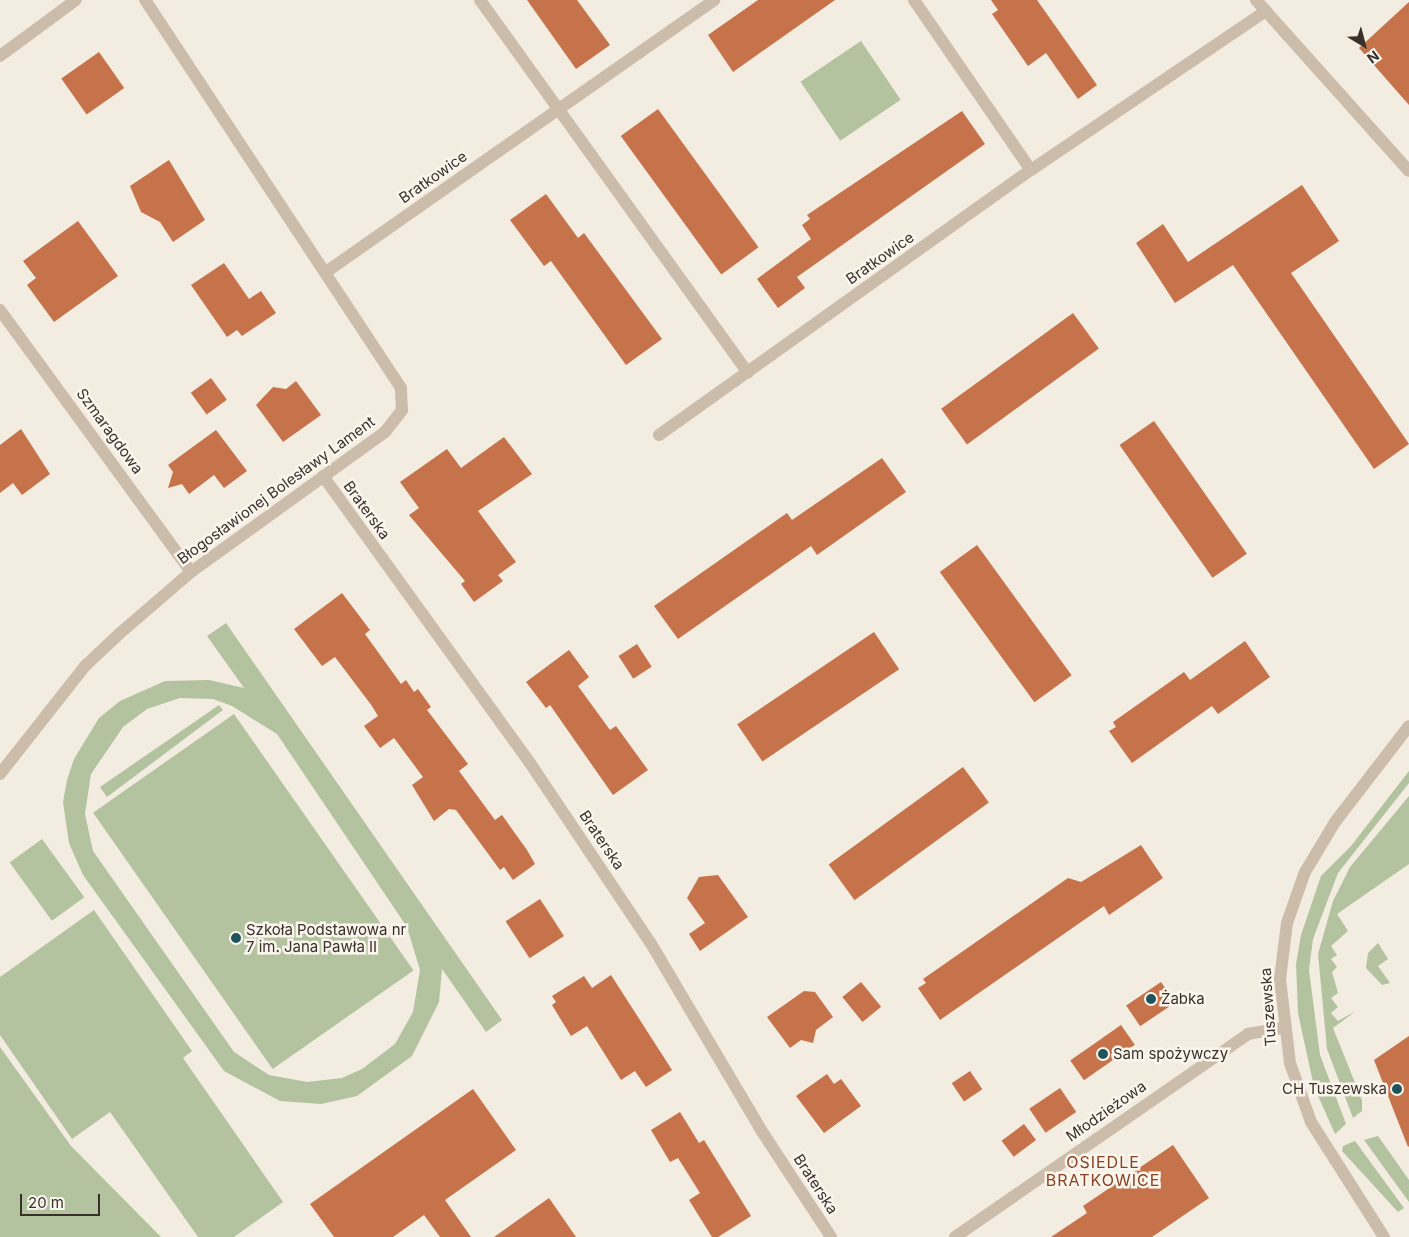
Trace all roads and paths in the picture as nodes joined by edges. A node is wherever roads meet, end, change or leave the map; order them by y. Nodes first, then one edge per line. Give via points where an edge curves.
1 (76, 0) edge
2 (145, 0) edge
3 (480, 0) edge
4 (714, 0) edge
5 (914, 0) edge
6 (1256, 0) edge
7 (1266, 11) junction
8 (0, 56) edge
9 (558, 108) junction
10 (1032, 170) junction
11 (1409, 171) edge
12 (326, 272) junction
13 (0, 310) edge
14 (748, 373) junction
15 (659, 436) dead end
16 (323, 476) junction
17 (191, 572) junction
18 (1409, 726) edge
19 (0, 774) edge
20 (1283, 1028) junction
21 (831, 1237) edge
22 (955, 1237) edge
23 (1384, 1237) edge

1 - 8 street
2 - 12 street, Błogosławionej Bolesławy Lament
3 - 9 street
4 - 9 street, Bratkowice
5 - 10 street
6 - 7 street
7 - 10 street, Bratkowice
7 - 11 street
9 - 12 street, Bratkowice
9 - 14 street
10 - 14 street, Bratkowice
12 - 16 street, Błogosławionej Bolesławy Lament via 401,388 402,410 385,432
13 - 17 street, Szmaragdowa
14 - 15 street, Bratkowice
16 - 17 street, Błogosławionej Bolesławy Lament
16 - 21 street, Braterska via 530,763 650,942 763,1133
17 - 19 street, Błogosławionej Bolesławy Lament via 85,666
18 - 20 street, Tuszewska via 1335,822 1293,899 1281,956
20 - 22 street, Młodzieżowa via 1248,1034
20 - 23 street, Tuszewska via 1311,1122

